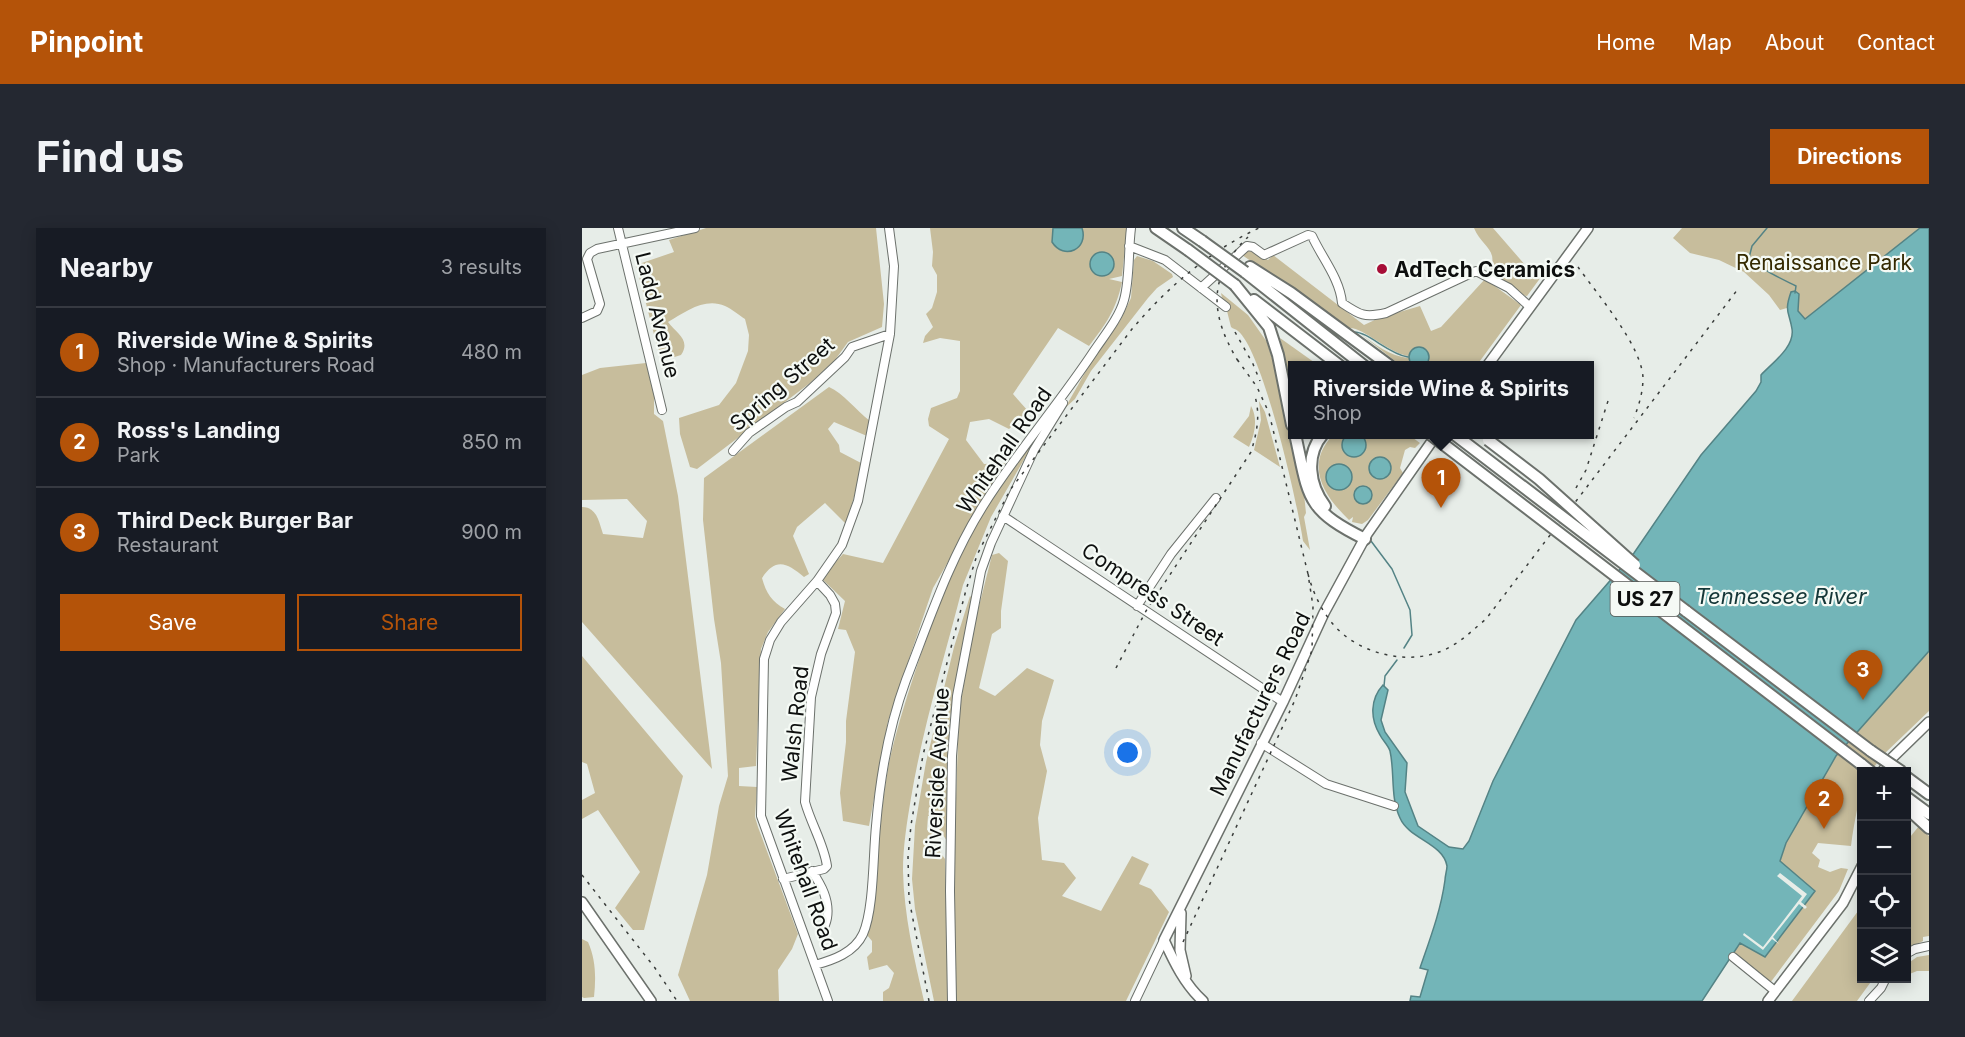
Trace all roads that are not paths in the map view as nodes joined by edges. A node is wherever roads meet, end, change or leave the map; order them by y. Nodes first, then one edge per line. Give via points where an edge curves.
1 (618, 228) edge
2 (695, 228) edge
3 (889, 228) edge
4 (1131, 228) edge
5 (1156, 228) edge
6 (1182, 228) edge
7 (1588, 228) edge
8 (622, 244) junction
9 (1129, 246) junction
10 (1247, 270) junction
11 (1235, 285) junction
12 (1201, 288) junction
13 (1226, 307) dead end
14 (1530, 307) junction
15 (582, 318) edge
16 (890, 334) junction
17 (1334, 361) edge
18 (1358, 361) edge
19 (1383, 361) edge
20 (1491, 361) edge
21 (1068, 390) junction
22 (1288, 402) edge
23 (662, 410) dead end
24 (1296, 439) edge
25 (1320, 439) edge
26 (1434, 439) edge
27 (1435, 439) edge
28 (1459, 439) edge
29 (1487, 439) edge
30 (734, 452) dead end
31 (1216, 498) dead end
32 (1003, 516) junction
33 (1366, 536) junction
34 (817, 581) junction
35 (1137, 606) junction
36 (1686, 611) junction
37 (1283, 702) junction
38 (1929, 722) edge
39 (1261, 743) junction
40 (1864, 767) edge
41 (1885, 767) edge
42 (1894, 767) edge
43 (1911, 779) edge
44 (1911, 780) edge
45 (1929, 789) edge
46 (1929, 794) edge
47 (1911, 801) edge
48 (1394, 806) dead end
49 (1911, 812) edge
50 (1929, 814) edge
51 (1929, 828) edge
52 (812, 872) junction
53 (1857, 875) edge
54 (783, 879) junction
55 (582, 902) edge
56 (1182, 907) junction
57 (823, 936) dead end
58 (1164, 940) junction
59 (1929, 946) edge
60 (1911, 951) edge
61 (1733, 957) dead end
62 (815, 965) junction
63 (1884, 983) edge
64 (1188, 984) junction
65 (1775, 991) junction
66 (651, 1001) edge
67 (828, 1001) edge
68 (952, 1001) edge
69 (1135, 1001) edge
70 (1203, 1001) edge
71 (1768, 1001) edge
72 (1869, 1001) edge

1 - 8 street, Ladd Avenue
2 - 8 street
3 - 16 street, Whitehall Road via 894,266
4 - 9 street, Whitehall Road
5 - 11 highway, bridge
6 - 10 highway, bridge
7 - 14 main road
8 - 15 street via 590,253 587,259 600,304 597,311
8 - 23 street, Ladd Avenue
9 - 12 street via 1165,260
9 - 21 street, Whitehall Road via 1124,301
10 - 18 highway
10 - 19 highway via 1291,293
11 - 17 highway
11 - 22 highway via 1269,327
12 - 13 street
12 - 14 street via 1246,246 1264,255 1308,235 1326,260 1342,303 1362,316 1386,313 1476,271 1498,281
14 - 20 main road
16 - 30 street, Spring Street via 852,347 797,402 749,433
16 - 34 street, Whitehall Road via 858,501 842,545
21 - 32 street, Riverside Avenue
21 - 62 street, Whitehall Road via 1017,455 983,507 940,591 899,700 883,777 862,936 838,958
24 - 33 highway via 1310,496 1325,516
25 - 33 highway via 1311,460 1315,489 1323,504
26 - 33 main road, Manufacturers Road
27 - 40 highway, US 27, bridge
28 - 36 highway, US 27, bridge
29 - 36 highway, bridge via 1539,479
31 - 35 street via 1171,554
32 - 35 street, Compress Street
32 - 68 street, Riverside Avenue via 981,571 957,696 952,756
33 - 37 main road, Manufacturers Road via 1324,613
34 - 52 street, Walsh Road via 830,595 836,613 821,654 812,697 805,802 827,866
34 - 54 street, Whitehall Road via 781,622 765,659 760,816
35 - 37 street, Compress Street
36 - 42 highway, US 27, bridge
37 - 39 main road, Manufacturers Road
38 - 41 main road
39 - 48 street via 1326,784
39 - 56 main road, Manufacturers Road
43 - 45 highway
44 - 46 highway
47 - 50 highway
49 - 51 highway
52 - 54 street
52 - 57 street via 827,899
53 - 65 main road via 1843,903
54 - 62 street, Whitehall Road
55 - 66 main road
56 - 58 main road, Manufacturers Road
56 - 64 main road via 1180,950
58 - 64 main road
58 - 69 street, Manufacturers Road
59 - 60 street
61 - 65 street
62 - 67 street
63 - 72 street
64 - 70 main road
65 - 71 main road

